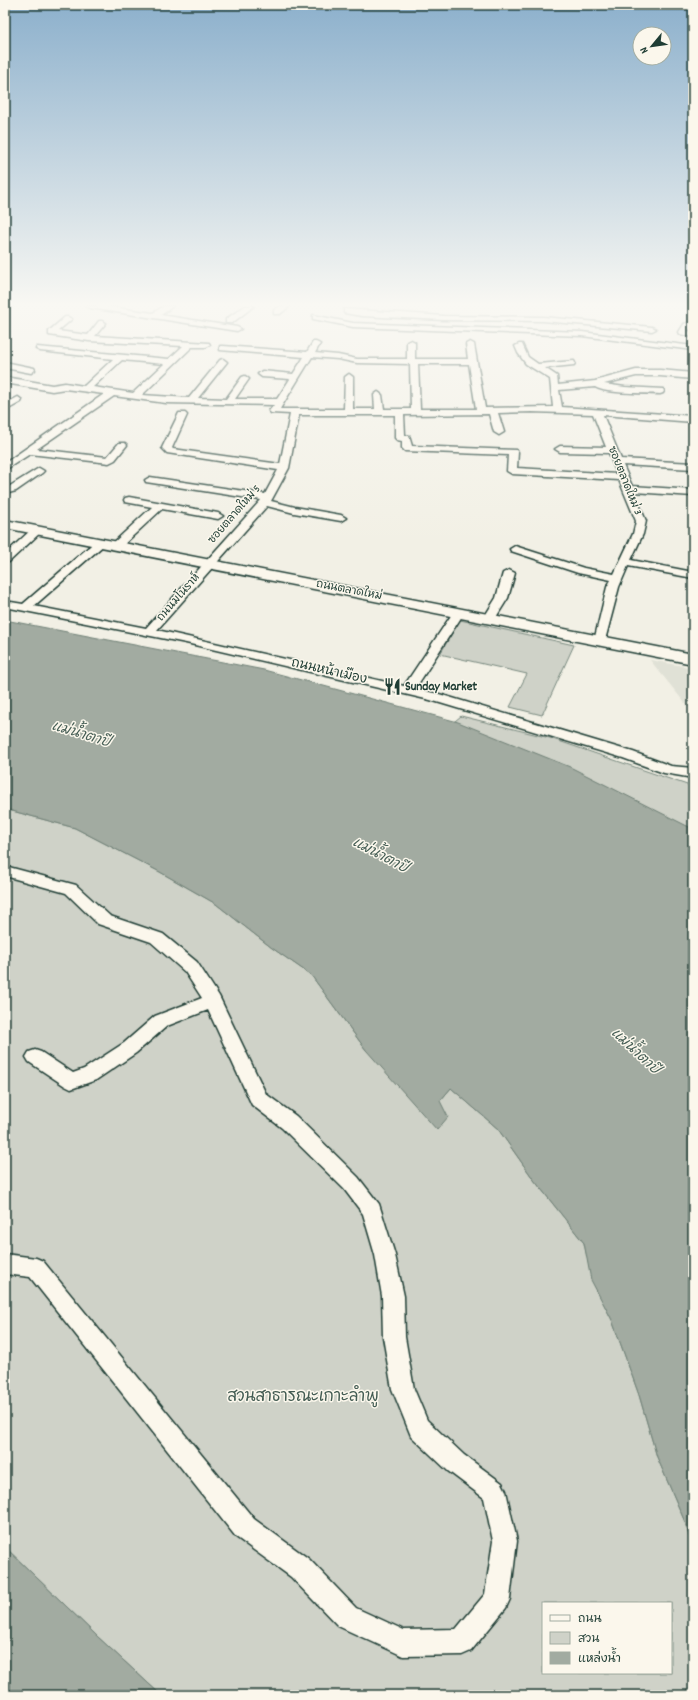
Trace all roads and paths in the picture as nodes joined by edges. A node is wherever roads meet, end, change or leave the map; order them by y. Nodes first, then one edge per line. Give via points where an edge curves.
1 (36, 385) edge
2 (89, 385) edge
3 (147, 385) edge
4 (203, 385) edge
5 (240, 385) edge
6 (290, 385) edge
7 (349, 385) edge
8 (414, 385) edge
9 (476, 385) edge
10 (581, 385) edge
11 (601, 385) edge
12 (86, 388) junction
13 (554, 388) joint
14 (660, 391) dead end
15 (113, 392) junction
16 (378, 395) dead end
17 (136, 396) junction
18 (18, 400) dead end
19 (190, 400) junction
20 (229, 401) junction
21 (279, 402) junction
22 (5, 408) edge
23 (492, 410) junction
24 (558, 410) junction
25 (481, 411) junction
26 (294, 412) junction
27 (348, 412) junction
28 (380, 412) junction
29 (399, 412) junction
30 (416, 412) junction
31 (597, 412) junction
32 (182, 415) dead end
33 (693, 419) edge
34 (500, 432) dead end
35 (122, 445) dead end
36 (560, 449) dead end
37 (612, 450) junction
38 (27, 451) junction
39 (616, 462) junction
40 (693, 466) edge
41 (5, 467) edge
42 (284, 468) junction
43 (39, 471) dead end
44 (623, 477) junction
45 (150, 480) dead end
46 (629, 489) junction
47 (5, 491) edge
48 (693, 493) edge
49 (129, 500) dead end
50 (267, 500) junction
51 (159, 506) junction
52 (218, 516) dead end
53 (341, 518) dead end
54 (5, 524) edge
55 (37, 530) junction
56 (101, 542) junction
57 (117, 545) junction
58 (515, 549) dead end
59 (5, 560) edge
60 (625, 562) junction
61 (208, 563) junction
62 (509, 573) dead end
63 (693, 575) edge
64 (618, 578) junction
65 (5, 604) edge
66 (26, 607) junction
67 (458, 613) junction
68 (489, 619) junction
69 (149, 632) junction
70 (600, 641) junction
71 (693, 660) edge
72 (408, 690) junction
73 (693, 774) edge
74 (5, 871) edge
75 (213, 1001) junction
76 (35, 1057) dead end
77 (5, 1264) edge

1 - 12 street
2 - 12 street
3 - 17 street
4 - 19 street
5 - 20 street
6 - 21 street
7 - 27 street
8 - 30 street
9 - 25 street
10 - 13 street
11 - 14 street via 617,389
12 - 15 street
13 - 24 street
15 - 17 street
15 - 38 street
16 - 28 street
17 - 19 street
18 - 22 street
19 - 20 street
20 - 21 street
21 - 26 street via 274,411
23 - 24 street
23 - 25 street
23 - 34 street
24 - 31 street
25 - 30 street
26 - 27 street
26 - 42 street, ซอยตลาดใหม่ 5
27 - 28 street
28 - 29 street
29 - 30 street
29 - 44 street via 400,438 406,438 408,449 513,452 512,471
31 - 33 street
31 - 37 street, ซอยตลาดใหม่ 3
32 - 42 street via 167,448 170,451
35 - 38 street via 109,460
36 - 37 street
37 - 39 street, ซอยตลาดใหม่ 3
38 - 41 street
39 - 40 street
39 - 44 street, ซอยตลาดใหม่ 3
42 - 50 street, ซอยตลาดใหม่ 5
43 - 47 street
44 - 46 street, ซอยตลาดใหม่ 3
45 - 50 street
46 - 48 street
46 - 60 street, ซอยตลาดใหม่ 3 via 641,521
49 - 51 street
50 - 53 street via 294,510
50 - 61 street, ซอยตลาดใหม่ 5
51 - 52 street
51 - 57 street
54 - 55 main road, ถนนตลาดใหม่
55 - 56 main road, ถนนตลาดใหม่
55 - 59 street
56 - 57 main road, ถนนตลาดใหม่
56 - 66 street
57 - 61 main road, ถนนตลาดใหม่
58 - 64 street via 582,571
60 - 63 street
60 - 64 street, ซอยตลาดใหม่ 3
61 - 67 main road, ถนนตลาดใหม่
61 - 69 street, ถนนมโนราห์
62 - 68 street via 502,598
64 - 70 street, ซอยตลาดใหม่ 3 via 613,587
65 - 66 street, ถนนหน้าเมือง
66 - 69 street, ถนนหน้าเมือง
67 - 68 main road, ถนนตลาดใหม่
67 - 72 street
68 - 70 main road, ถนนตลาดใหม่
69 - 72 street, ถนนหน้าเมือง
70 - 71 main road, ถนนตลาดใหม่
72 - 73 street, ถนนหน้าเมือง via 669,770
74 - 75 street via 71,889 104,920 156,938 191,967
75 - 76 street via 161,1021 130,1048 90,1075 72,1081
75 - 77 street via 259,1099 289,1122 351,1183 372,1210 393,1296 394,1337 403,1389 419,1428 456,1463 494,1491 505,1541 497,1598 462,1642 403,1643 347,1617 300,1568 245,1528 36,1268

